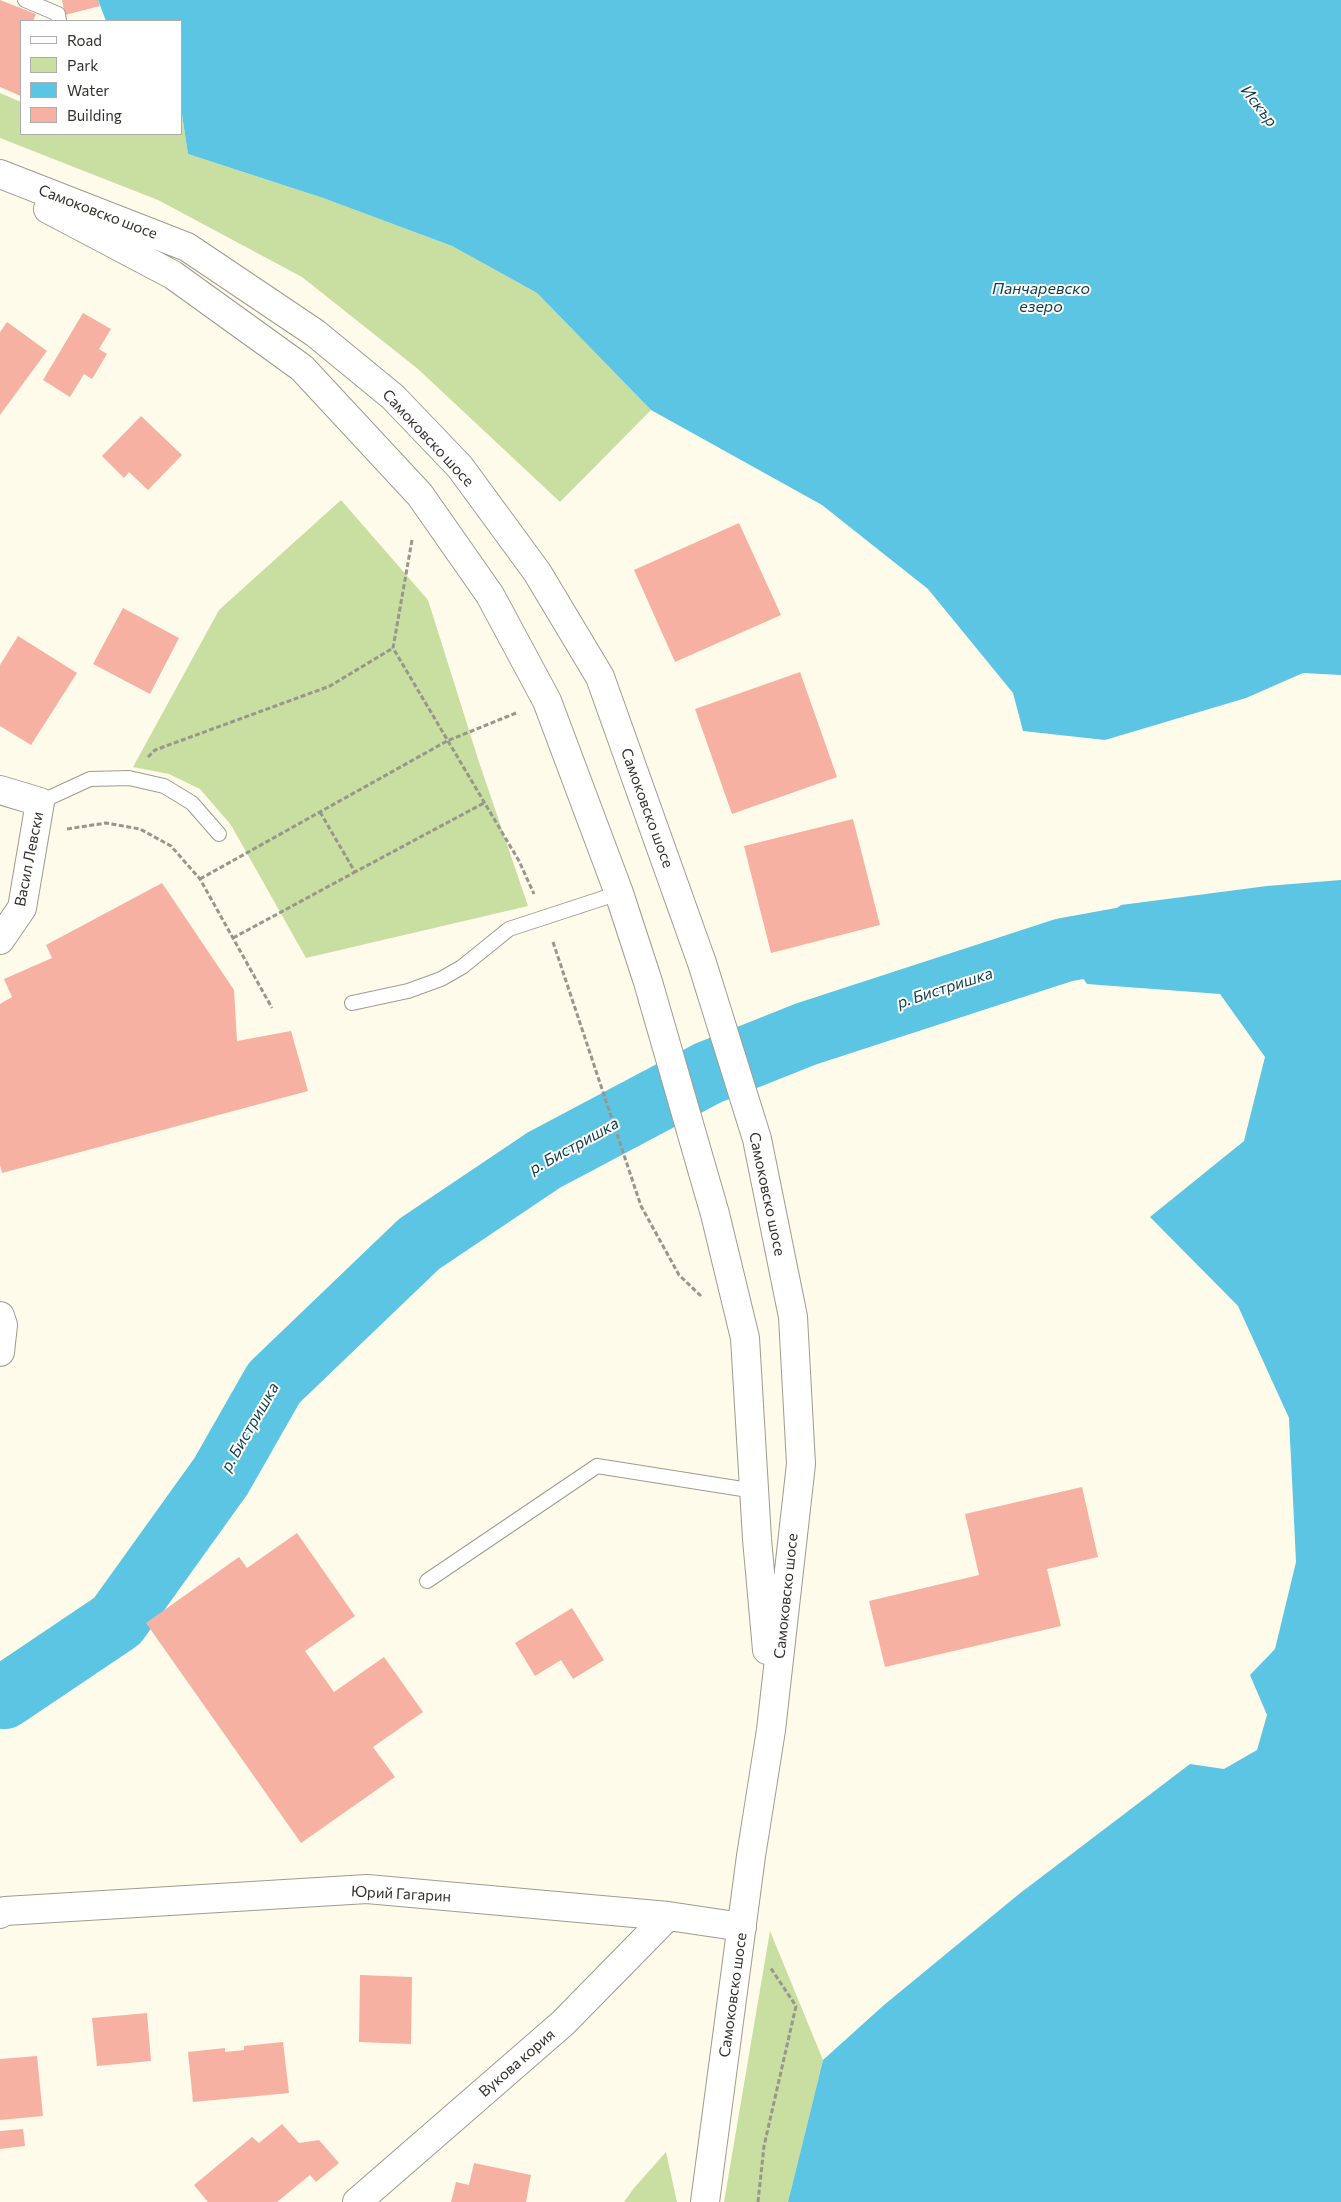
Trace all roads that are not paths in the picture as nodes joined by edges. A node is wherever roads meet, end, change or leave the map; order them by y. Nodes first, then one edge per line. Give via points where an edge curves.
1 (25, 0) edge
2 (58, 20) edge
3 (0, 174) edge
4 (0, 183) edge
5 (0, 790) edge
6 (40, 802) junction
7 (219, 834) dead end
8 (620, 893) junction
9 (0, 940) edge
10 (352, 1003) dead end
11 (0, 1316) edge
12 (0, 1352) edge
13 (755, 1491) junction
14 (427, 1581) dead end
15 (771, 1730) junction
16 (0, 1914) edge
17 (668, 1916) junction
18 (742, 1927) junction
19 (357, 2202) edge
20 (705, 2202) edge

1 - 2 lane via 58,14
3 - 15 main road, Самоковско шосе via 188,247 315,333 393,397 460,467 537,572 600,677 702,963 756,1139 793,1317 801,1464
4 - 8 main road, Самоковско шосе via 173,275 302,368 420,495 490,595 547,701
5 - 6 main road
6 - 7 lane via 90,779 129,778 164,786 192,803
6 - 9 main road, Васил Левски via 22,908
8 - 10 lane via 509,929 462,967 441,979 408,991
8 - 13 main road, Самоковско шосе via 715,1214 746,1338
11 - 12 main road via 3,1325
13 - 14 lane via 597,1466
13 - 15 main road, Самоковско шосе
15 - 18 main road, Самоковско шосе
16 - 17 main road, Юрий Гагарин via 5,1911 367,1889
17 - 18 main road, Юрий Гагарин
17 - 19 main road, Вукова кория via 563,2023
18 - 20 main road, Самоковско шосе

